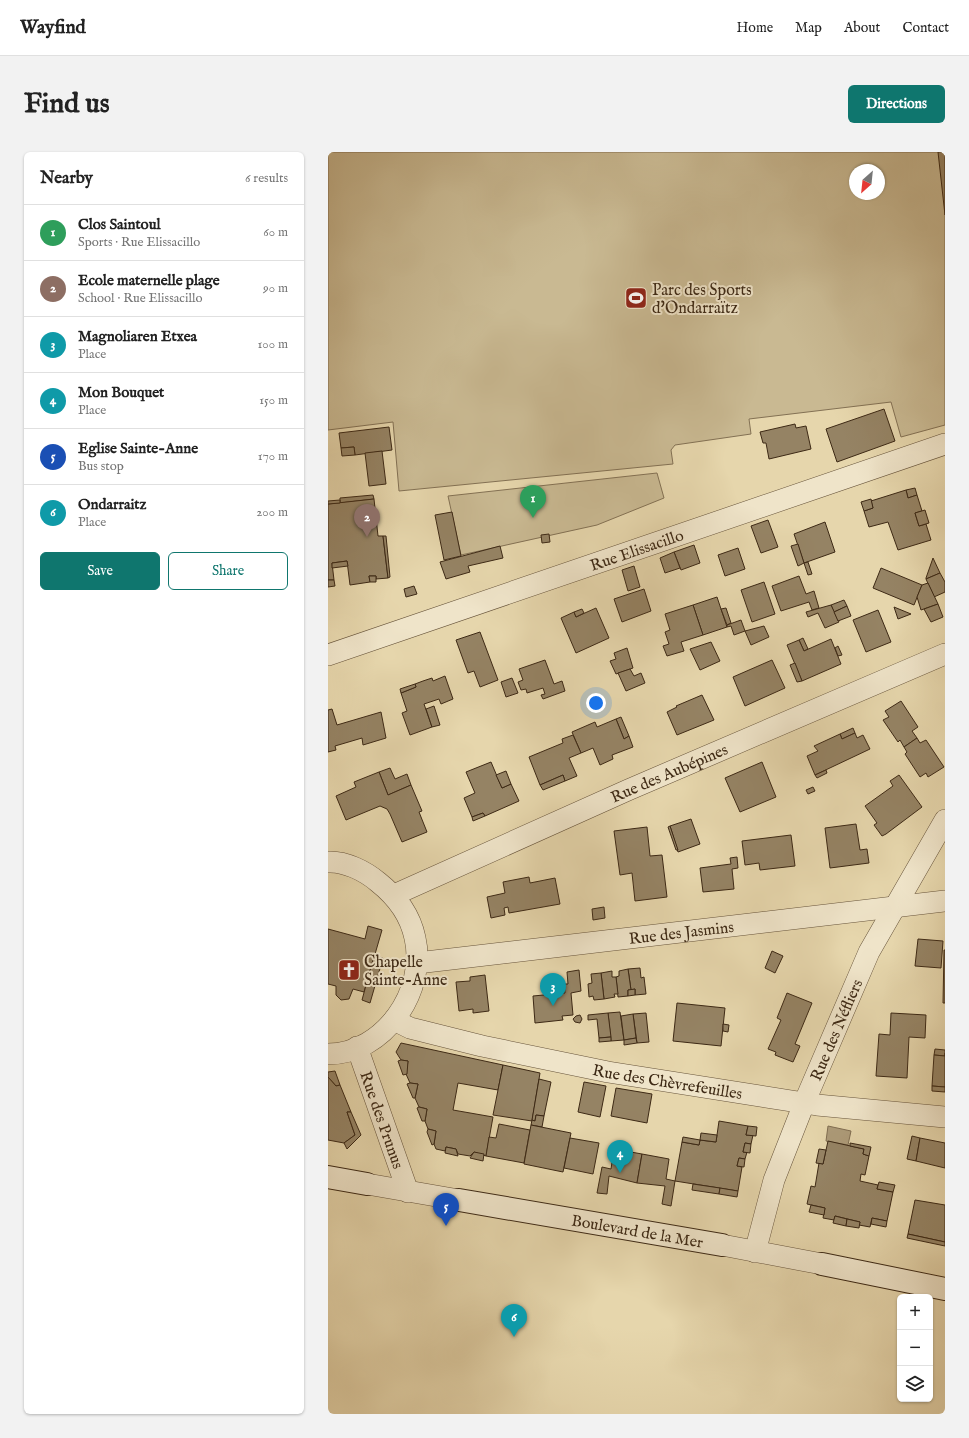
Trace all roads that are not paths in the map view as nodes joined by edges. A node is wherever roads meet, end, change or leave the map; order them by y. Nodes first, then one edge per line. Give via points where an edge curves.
1 (945, 444) edge
2 (945, 654) edge
3 (328, 655) edge
4 (945, 820) edge
5 (328, 862) edge
6 (394, 895) junction
7 (945, 901) edge
8 (893, 908) junction
9 (417, 963) junction
10 (394, 1020) junction
11 (357, 1048) junction
12 (328, 1054) edge
13 (805, 1101) junction
14 (945, 1117) edge
15 (328, 1177) edge
16 (367, 1184) joint
17 (408, 1192) junction
18 (459, 1200) joint
19 (722, 1245) joint
20 (755, 1252) junction
21 (822, 1264) joint
22 (945, 1289) edge

1 - 3 street, Rue Elissacillo
2 - 6 street, Rue des Aubépines via 628,790
4 - 8 street, Rue des Néfliers
5 - 6 street via 367,873
6 - 9 street via 408,915 416,939
7 - 8 street, Rue des Jasmins
8 - 9 street, Rue des Jasmins
8 - 13 street, Rue des Néfliers via 869,952
9 - 10 street via 412,989
10 - 11 street via 378,1036
10 - 13 street, Rue des Chèvrefeuilles via 410,1028 482,1046 608,1072
11 - 12 street
11 - 17 street, Rue des Prunus
13 - 14 street, Rue des Chèvrefeuilles via 817,1105
13 - 20 street, Rue des Néfliers via 774,1180
15 - 16 main road, Boulevard de la Mer
16 - 17 street, Boulevard de la Mer
17 - 18 street, Boulevard de la Mer
18 - 19 main road, Boulevard de la Mer
19 - 20 street, Boulevard de la Mer
20 - 21 street, Boulevard de la Mer
21 - 22 main road, Boulevard de la Mer

